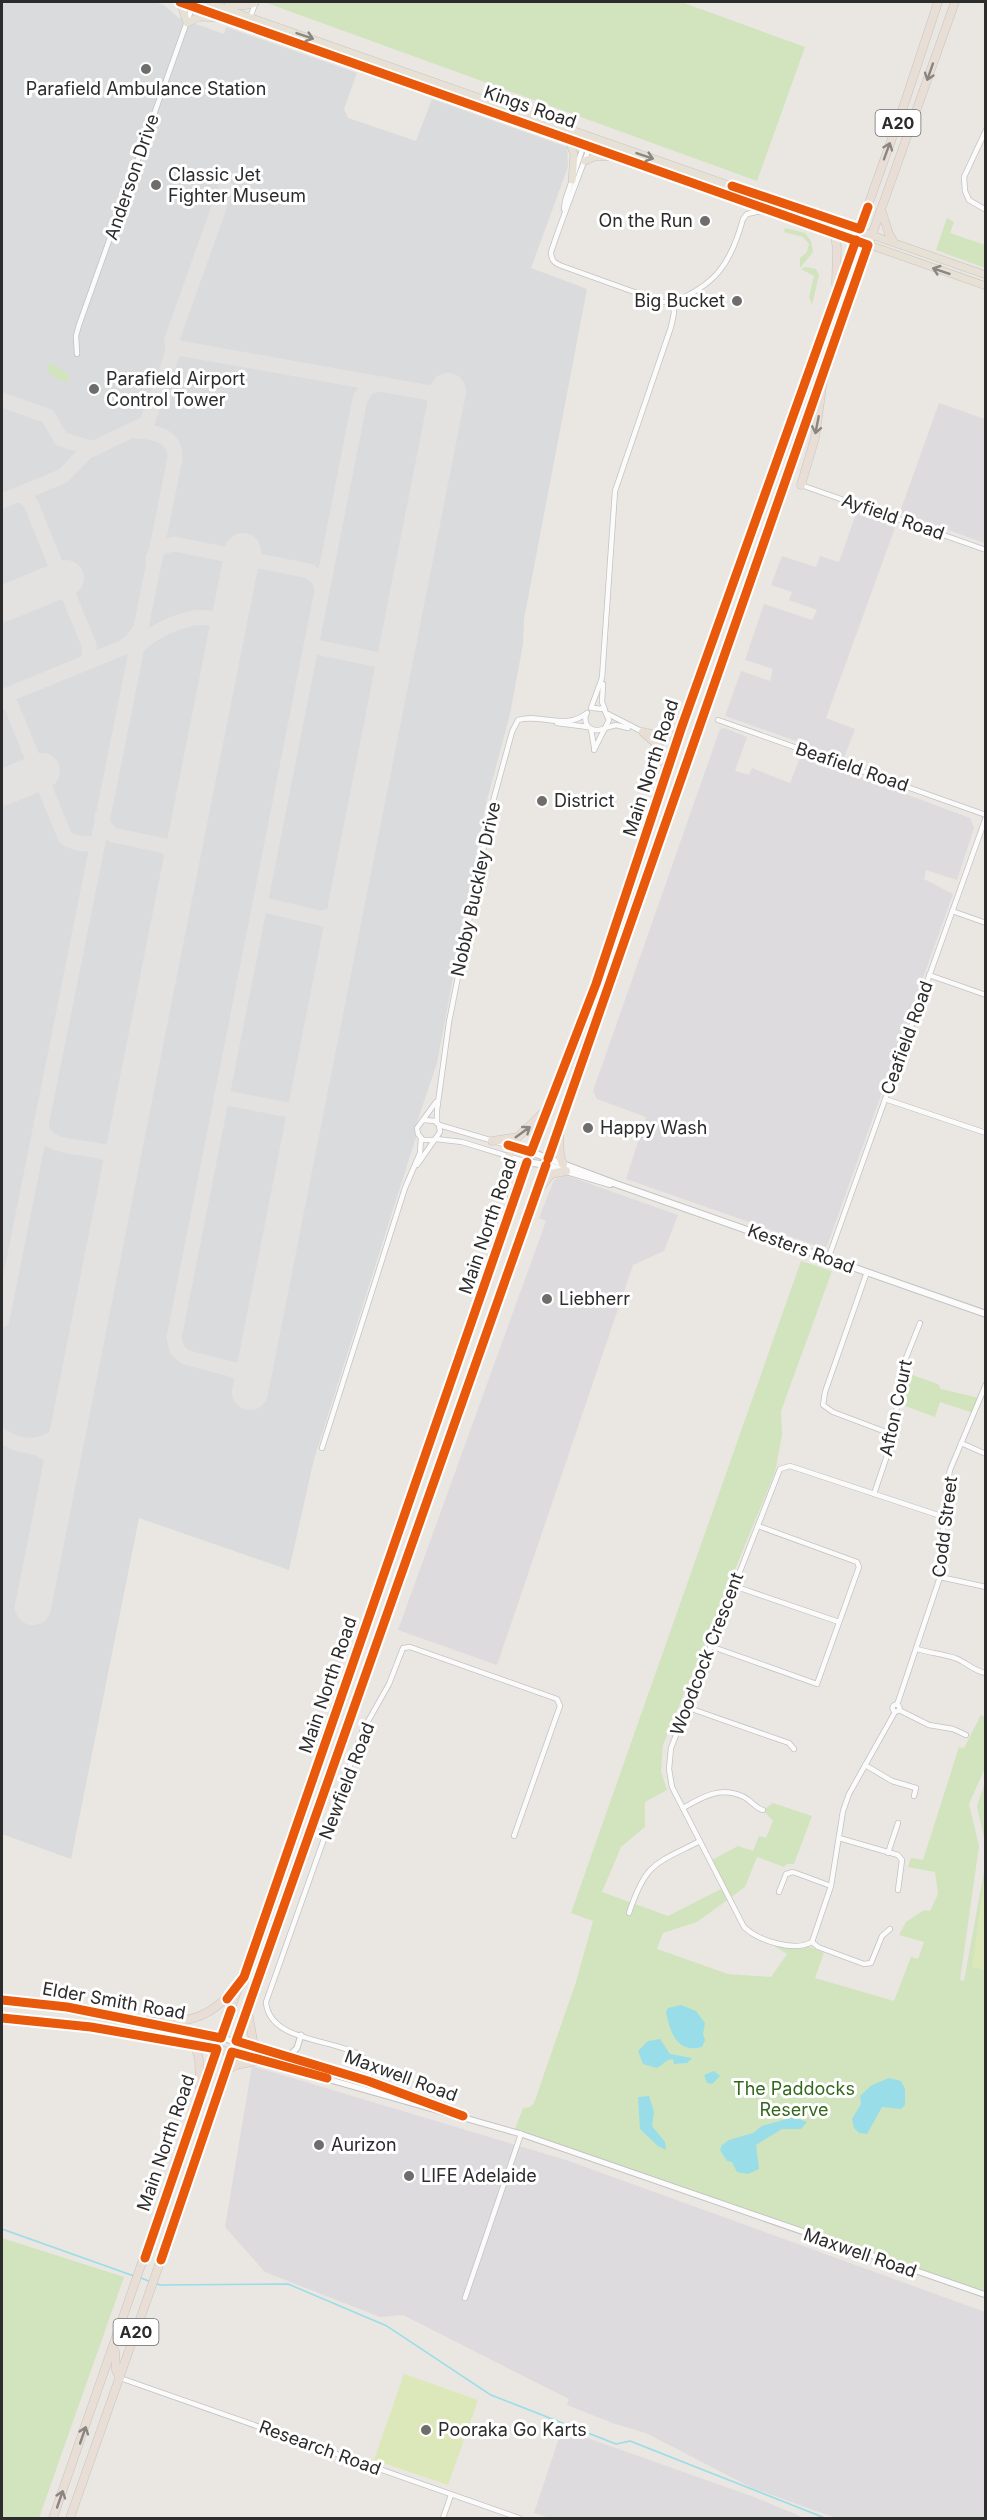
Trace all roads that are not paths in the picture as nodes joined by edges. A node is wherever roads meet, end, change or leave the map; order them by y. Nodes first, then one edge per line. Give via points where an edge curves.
1 (180, 2) edge
2 (207, 2) edge
3 (256, 2) edge
4 (938, 2) edge
5 (956, 2) edge
6 (194, 4) edge
7 (250, 17) junction
8 (233, 20) junction
9 (187, 23) junction
10 (247, 25) junction
11 (986, 130) edge
12 (590, 137) junction
13 (568, 138) junction
14 (587, 145) junction
15 (624, 158) junction
16 (585, 161) junction
17 (572, 180) junction
18 (881, 208) junction
19 (769, 209) junction
20 (986, 210) edge
21 (564, 212) junction
22 (860, 230) junction
23 (834, 232) junction
24 (872, 234) junction
25 (856, 240) junction
26 (893, 241) junction
27 (868, 245) junction
28 (957, 264) junction
29 (986, 274) edge
30 (973, 282) junction
31 (986, 286) edge
32 (836, 292) junction
33 (673, 302) junction
34 (77, 354) dead end
35 (825, 367) junction
36 (801, 485) joint
37 (986, 550) edge
38 (602, 678) junction
39 (591, 708) junction
40 (607, 712) junction
41 (587, 713) junction
42 (718, 720) dead end
43 (555, 722) junction
44 (682, 726) junction
45 (590, 728) junction
46 (604, 728) junction
47 (641, 731) junction
48 (665, 776) junction
49 (986, 816) edge
50 (952, 911) junction
51 (986, 923) edge
52 (929, 975) junction
53 (986, 994) edge
54 (438, 1097) junction
55 (885, 1099) junction
56 (547, 1109) junction
57 (424, 1120) junction
58 (438, 1124) junction
59 (559, 1127) junction
60 (986, 1133) edge
61 (421, 1138) junction
62 (435, 1140) junction
63 (492, 1141) junction
64 (531, 1152) junction
65 (509, 1156) junction
66 (527, 1162) junction
67 (547, 1162) junction
68 (565, 1168) junction
69 (412, 1173) junction
70 (536, 1193) junction
71 (512, 1206) junction
72 (828, 1258) junction
73 (867, 1272) junction
74 (986, 1314) edge
75 (920, 1323) dead end
76 (986, 1384) edge
77 (894, 1435) junction
78 (961, 1443) junction
79 (322, 1448) dead end
80 (986, 1454) edge
81 (874, 1494) junction
82 (944, 1518) junction
83 (758, 1526) junction
84 (940, 1577) junction
85 (734, 1586) junction
86 (986, 1587) edge
87 (839, 1622) junction
88 (710, 1646) junction
89 (917, 1649) junction
90 (986, 1673) edge
91 (686, 1707) junction
92 (897, 1709) junction
93 (966, 1735) dead end
94 (794, 1749) dead end
95 (865, 1765) junction
96 (914, 1796) dead end
97 (683, 1808) junction
98 (763, 1810) dead end
99 (898, 1822) dead end
100 (514, 1836) dead end
101 (839, 1838) junction
102 (700, 1841) junction
103 (888, 1853) junction
104 (831, 1886) junction
105 (898, 1890) dead end
106 (778, 1892) dead end
107 (630, 1913) dead end
108 (890, 1929) dead end
109 (812, 1942) junction
110 (243, 1977) junction
111 (2, 2000) edge
112 (248, 2010) junction
113 (2, 2018) edge
114 (142, 2020) junction
115 (301, 2035) junction
116 (221, 2038) junction
117 (236, 2041) junction
118 (195, 2045) junction
119 (254, 2046) junction
120 (217, 2049) junction
121 (232, 2052) junction
122 (289, 2056) junction
123 (261, 2060) junction
124 (317, 2065) junction
125 (225, 2072) junction
126 (314, 2074) junction
127 (368, 2081) junction
128 (364, 2088) junction
129 (201, 2093) junction
130 (463, 2116) junction
131 (521, 2134) junction
132 (986, 2295) edge
133 (465, 2298) dead end
134 (115, 2344) junction
135 (120, 2378) junction
136 (98, 2390) junction
137 (452, 2495) junction
138 (53, 2518) edge
139 (70, 2518) edge
140 (443, 2518) edge
141 (519, 2518) edge

1 - 6 main road, Kings Road
1 - 9 main road
2 - 3 main road via 234,6
2 - 7 main road, Kings Road
3 - 7 street
22 -> 4 highway, Main North Road / A20
5 -> 18 highway, Main North Road / A20
6 - 8 main road, Kings Road
6 - 9 street, Anderson Drive
7 - 10 street
7 -> 12 main road, Kings Road
8 - 9 main road via 199,17
8 - 10 main road, Kings Road
9 - 34 street, Anderson Drive via 79,325
10 - 13 main road, Kings Road
11 - 20 street via 964,182 969,200
12 - 14 street
12 -> 22 main road, Kings Road
13 - 14 main road, Kings Road
13 - 17 main road via 574,154
14 - 15 main road, Kings Road
14 - 16 street
14 - 17 street
15 - 16 main road via 594,157
15 - 19 main road, Kings Road
16 - 21 street
17 - 21 street
18 - 24 highway, Main North Road / A20
18 - 26 highway
19 - 23 main road, Kings Road
19 - 33 street via 747,213 726,266
21 - 33 street via 550,252 555,263 662,302
22 - 24 main road, Kings Road
22 - 25 highway, Main North Road / A20
23 - 25 main road, Kings Road
23 - 32 highway
24 - 26 main road, Kings Road
24 - 27 highway, Main North Road / A20
25 - 27 main road, Kings Road
25 - 32 highway, Main North Road / A20
26 - 28 main road, Kings Road
30 -> 27 main road, Kings Road
27 - 35 highway, Main North Road / A20
28 - 29 main road, Kings Road
28 - 30 main road via 974,275
30 - 31 main road, Kings Road
32 - 44 highway, Main North Road / A20
33 - 38 street via 671,327 615,491
35 -> 36 highway via 817,428
35 - 59 highway, Main North Road / A20
36 - 37 street, Ayfield Road
38 - 39 street
38 - 40 street via 602,702
39 - 40 street
39 - 41 street
40 - 46 street
40 - 47 street
41 - 43 street, Nobby Buckley Drive via 573,721
41 - 45 street via 585,719
42 - 49 street, Beafield Road
43 - 45 street, Nobby Buckley Drive
43 - 54 street, Nobby Buckley Drive via 524,718 518,720 512,732 492,805
44 - 47 highway via 676,735 666,737
44 - 48 highway, Main North Road / A20
45 - 46 street
45 - 46 street via 594,750
46 - 47 street via 616,725
47 - 48 highway via 657,742 662,751
48 - 56 highway, Main North Road / A20 via 600,973
49 - 50 street, Ceafield Road
50 - 51 street
50 - 52 street, Ceafield Road
52 - 53 street
52 - 55 street, Ceafield Road
54 - 57 street, Nobby Buckley Drive
54 - 58 street, Nobby Buckley Drive
55 - 60 street
55 - 72 street, Ceafield Road
63 -> 56 highway via 518,1137
56 - 64 highway, Main North Road / A20
57 - 58 street
57 - 61 street via 417,1128
58 - 62 street via 440,1132
58 - 63 street, Kesters Road
59 - 67 highway, Main North Road / A20
59 - 68 highway via 559,1150
61 - 62 street
61 - 69 street
62 - 65 street, Kesters Road via 462,1142
62 - 69 street
63 - 64 street, Kesters Road
64 - 66 highway, Main North Road / A20
64 - 67 main road, Kesters Road
65 - 66 street, Kesters Road
65 - 71 highway
66 - 67 main road, Kesters Road
66 - 71 highway, Main North Road / A20
67 - 68 main road, Kesters Road
67 - 70 highway, Main North Road / A20
68 - 70 highway via 551,1174
68 - 72 main road, Kesters Road
69 - 79 street
70 - 112 highway, Main North Road / A20
71 - 110 highway, Main North Road / A20
72 - 73 main road, Kesters Road
73 - 74 main road, Kesters Road
73 - 77 street via 823,1405
75 - 77 street, Afton Court via 900,1373
76 - 78 street, Codd Street
77 - 81 street, Afton Court
78 - 80 street
78 - 82 street, Codd Street via 950,1470
81 - 82 street, Woodcock Crescent
81 - 83 street, Woodcock Crescent via 785,1466 780,1469
82 - 84 street, Codd Street
83 - 85 street, Woodcock Crescent
83 - 87 street via 857,1562 859,1567
84 - 86 street
84 - 89 street, Codd Street
85 - 87 street
85 - 88 street, Woodcock Crescent
87 - 88 street via 817,1684
88 - 91 street, Woodcock Crescent
89 - 90 street via 952,1657
89 - 92 street, Codd Street
91 - 94 street via 789,1743
91 - 97 street, Woodcock Crescent via 671,1749 669,1768 672,1787
92 - 93 street via 929,1725
92 - 95 street, Codd Street
95 - 96 street via 892,1781 916,1788
95 - 101 street, Codd Street via 849,1794
97 - 98 street via 708,1794 727,1791 747,1798
97 - 102 street, Woodcock Crescent
99 - 103 street
100 - 115 street, Newfield Road via 560,1707 557,1699 410,1647 403,1648 389,1684 362,1732 266,2002 267,2014 277,2025
101 - 103 street
101 - 104 street, Codd Street
102 - 107 street via 656,1864 644,1875
102 - 109 street, Woodcock Crescent via 751,1934 769,1942
103 - 105 street via 902,1860
104 - 106 street via 793,1872 786,1874
104 - 109 street, Codd Street
108 - 109 street via 882,1936 871,1963 864,1964
110 - 114 highway via 227,1999 205,2015 185,2021
110 - 116 highway, Main North Road / A20
111 - 114 main road, Elder Smith Road
112 - 117 highway, Main North Road / A20
112 - 119 highway
113 - 118 main road, Elder Smith Road via 102,2028
114 - 116 main road, Elder Smith Road
115 - 122 street
115 - 127 street, Newfield Road via 360,2055 371,2065
116 - 117 street, Maxwell Road
116 - 120 highway, Main North Road / A20
117 - 119 street, Maxwell Road
117 - 121 highway, Main North Road / A20
118 - 120 main road, Elder Smith Road
118 - 129 highway
119 - 122 street, Maxwell Road
120 - 121 main road, Elder Smith Road
120 - 129 highway, Main North Road / A20
121 - 123 street, Maxwell Road
121 - 125 highway, Main North Road / A20
122 - 124 street, Maxwell Road
123 - 125 highway via 236,2065
123 - 126 street, Maxwell Road
124 - 126 street
124 - 127 street, Maxwell Road
125 - 135 highway, Main North Road / A20
126 - 128 street, Maxwell Road
127 - 128 street
127 - 130 street, Maxwell Road
128 - 130 street, Maxwell Road
129 - 134 highway, Main North Road / A20
130 - 131 street, Maxwell Road
131 - 132 street, Maxwell Road
131 - 133 street
134 - 135 highway
134 - 136 highway, Main North Road / A20
135 - 136 highway via 111,2379
135 - 137 street, Research Road
135 - 139 highway, Main North Road / A20
138 -> 136 highway, Main North Road / A20
137 - 140 street
137 - 141 street, Research Road

